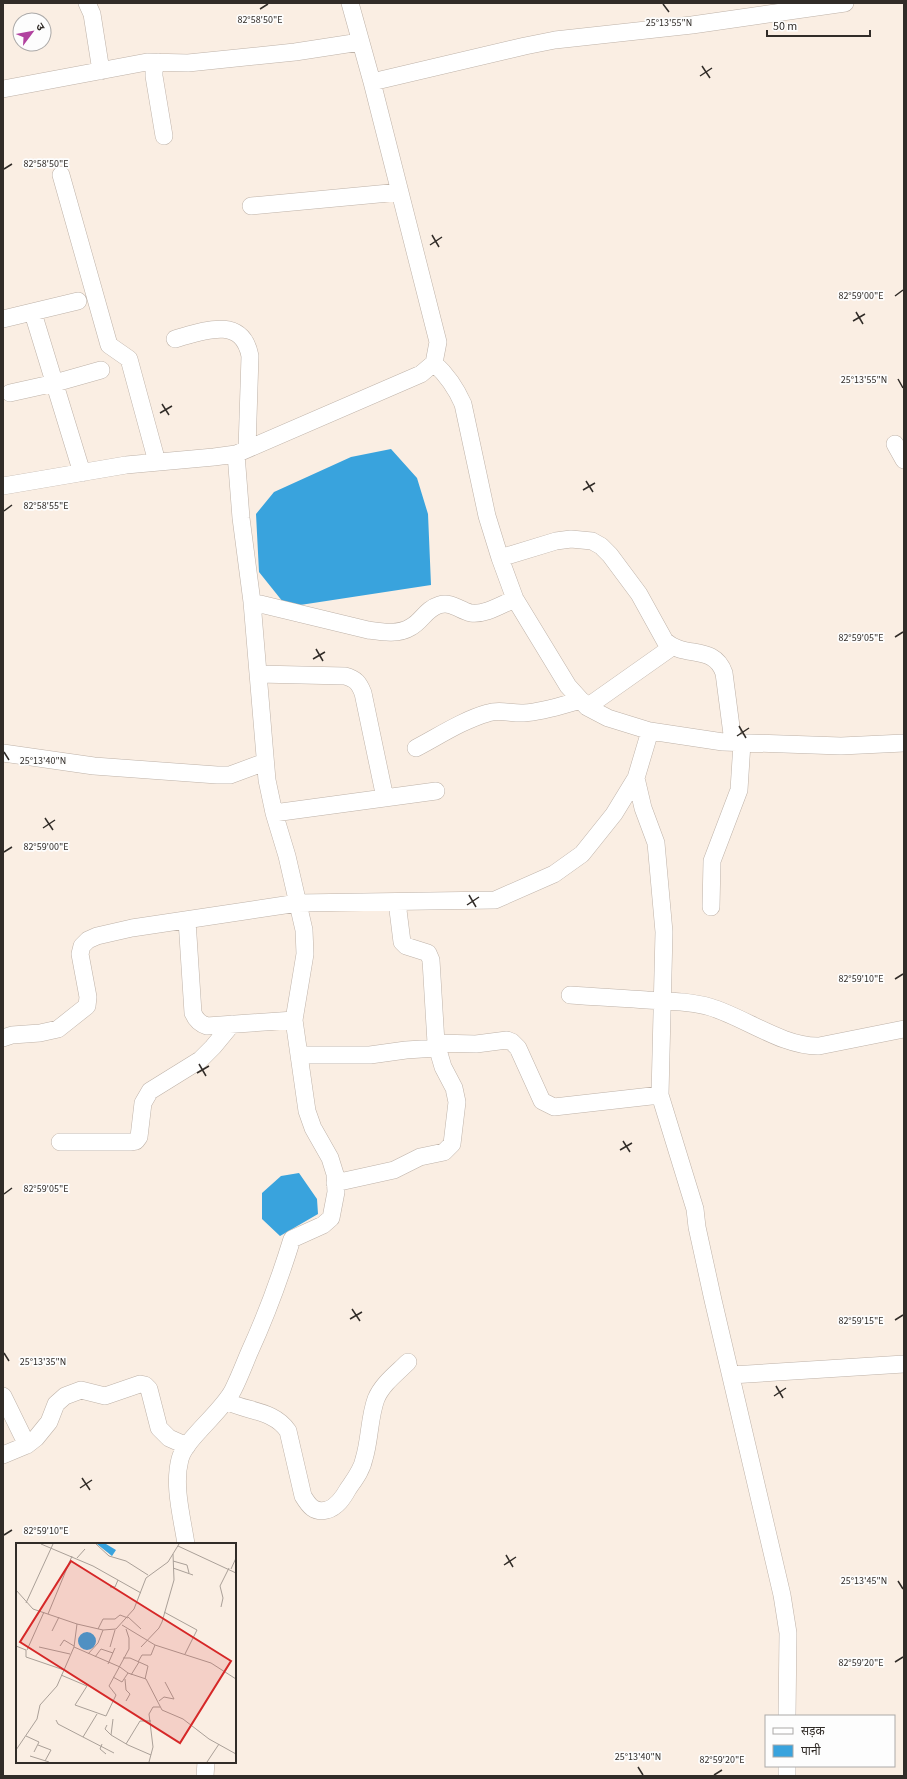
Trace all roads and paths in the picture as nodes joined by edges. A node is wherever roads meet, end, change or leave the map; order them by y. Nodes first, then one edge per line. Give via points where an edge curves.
1 (87, 3) edge
2 (350, 3) edge
3 (845, 3) edge
4 (360, 42) junction
5 (158, 62) junction
6 (101, 71) junction
7 (372, 82) junction
8 (3, 89) edge
9 (164, 136) dead end
10 (61, 175) dead end
11 (400, 192) junction
12 (251, 206) dead end
13 (78, 301) dead end
14 (33, 313) junction
15 (3, 319) edge
16 (175, 339) dead end
17 (434, 363) junction
18 (100, 370) dead end
19 (55, 383) junction
20 (10, 393) dead end
21 (895, 444) dead end
22 (241, 451) junction
23 (904, 460) edge
24 (157, 462) junction
25 (82, 473) junction
26 (3, 486) edge
27 (500, 558) junction
28 (515, 599) junction
29 (252, 602) junction
30 (672, 647) junction
31 (258, 674) junction
32 (584, 704) junction
33 (650, 732) junction
34 (738, 742) junction
35 (904, 743) edge
36 (416, 748) dead end
37 (3, 753) edge
38 (265, 762) junction
39 (636, 778) junction
40 (436, 791) dead end
41 (385, 798) junction
42 (274, 813) junction
43 (396, 902) junction
44 (298, 903) junction
45 (711, 907) dead end
46 (188, 920) junction
47 (570, 995) dead end
48 (663, 1001) junction
49 (294, 1020) junction
50 (232, 1024) junction
51 (904, 1029) edge
52 (3, 1038) edge
53 (436, 1046) junction
54 (299, 1055) junction
55 (660, 1095) junction
56 (60, 1142) dead end
57 (335, 1183) junction
58 (408, 1362) dead end
59 (904, 1364) edge
60 (731, 1375) junction
61 (3, 1396) edge
62 (236, 1405) junction
63 (27, 1445) junction
64 (187, 1446) junction
65 (3, 1455) edge
66 (186, 1543) edge
67 (787, 1715) edge
68 (206, 1763) edge
69 (205, 1776) edge

1 - 6 street via 92,14
2 - 4 street
3 - 7 street via 692,25 554,40
4 - 5 street via 287,53 188,63
4 - 7 street
5 - 6 street
5 - 9 street via 154,76
6 - 8 street
7 - 11 street
10 - 24 street via 109,345 129,359
11 - 12 street
11 - 17 street via 438,342
13 - 14 street
14 - 15 street
14 - 19 street
16 - 22 street via 224,328 245,340 250,356
17 - 22 street via 420,374
17 - 27 street via 446,374 463,404 487,516
18 - 19 street
19 - 20 street
19 - 25 street
21 - 23 street
22 - 24 street via 214,458
22 - 29 street via 241,518
24 - 25 street
25 - 26 street
27 - 28 street
27 - 30 street via 556,541 592,541 610,555 638,594 660,633
28 - 29 street via 486,612 477,613 470,613 450,604 441,604 425,612 411,627 402,631 387,632 368,630
28 - 32 street via 568,686
29 - 31 street
30 - 32 street
30 - 34 street via 710,656 721,665
31 - 38 street
31 - 41 street via 354,678 362,693
32 - 33 street via 608,718
32 - 36 street via 533,712 488,713
33 - 34 street
33 - 39 street
34 - 35 street via 841,746
34 - 45 street via 739,790 712,861
37 - 38 street via 94,766 211,775 230,775
38 - 42 street
39 - 43 street via 597,838 582,854 554,874 495,900
39 - 48 street via 659,860 664,932
40 - 41 street
41 - 42 street
42 - 44 street
43 - 44 street
43 - 53 street via 402,942 406,946 428,953 431,960
44 - 46 street
44 - 49 street via 304,930 304,954
46 - 50 street via 193,1013 201,1024 207,1026
46 - 52 street via 132,928 88,940 82,946 80,954 88,997 87,1006 58,1029
47 - 48 street
48 - 51 street via 712,1008 803,1045 819,1046
48 - 55 street
49 - 50 street
49 - 54 street
50 - 56 street via 200,1060 150,1091 143,1103 136,1141
53 - 54 street via 370,1055
53 - 55 street via 507,1040 512,1042 518,1048 542,1102 554,1107
53 - 57 street via 458,1102 452,1144 444,1152 420,1157 394,1170
54 - 57 street via 307,1111 313,1128 330,1158
55 - 60 street via 695,1209
57 - 62 street via 336,1192 331,1218 323,1225 292,1239 269,1307 233,1390
58 - 62 street via 382,1388 373,1409 362,1467 333,1508 322,1511 314,1510 303,1496 288,1431 283,1422 276,1417
59 - 60 street
60 - 67 street via 782,1595 788,1633
61 - 63 street
62 - 64 street
63 - 64 street via 43,1430 56,1404 65,1396 81,1390 105,1396 140,1384 149,1389 159,1428 164,1434
63 - 65 street
64 - 66 street via 180,1458 177,1473
68 - 69 street

